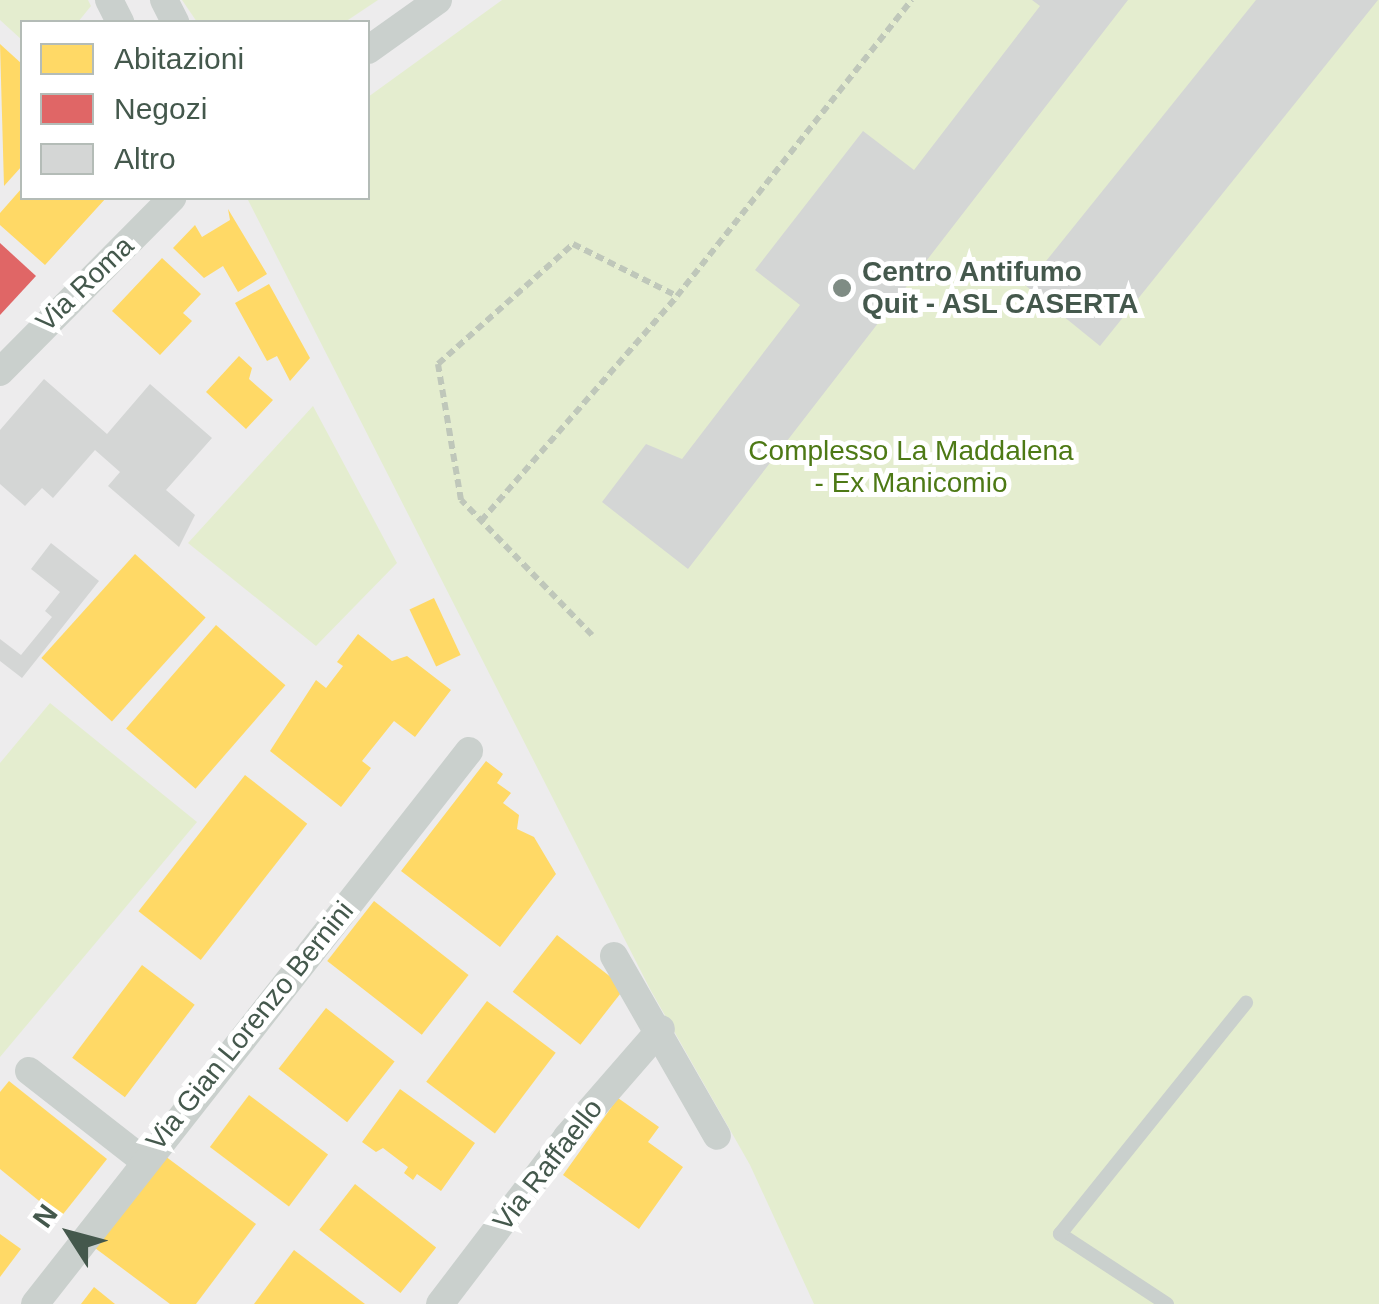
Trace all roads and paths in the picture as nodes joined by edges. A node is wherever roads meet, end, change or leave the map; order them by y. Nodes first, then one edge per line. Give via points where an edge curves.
1 (438, 0) edge
2 (912, 0) edge
3 (370, 49) edge
4 (170, 200) edge
5 (677, 296) junction
6 (0, 372) edge
7 (481, 521) junction
8 (592, 635) dead end
9 (469, 751) dead end
10 (614, 956) dead end
11 (1246, 1003) dead end
12 (661, 1030) junction
13 (29, 1071) dead end
14 (717, 1136) dead end
15 (142, 1160) junction
16 (35, 1304) edge
17 (440, 1304) edge
18 (1167, 1304) edge

1 - 3 street
2 - 5 path
4 - 6 street, Via Roma
5 - 7 path
5 - 7 path via 574,244 438,364 461,500
7 - 8 path
9 - 15 street, Via Gian Lorenzo Bernini
10 - 12 street
11 - 18 lane via 1060,1234
12 - 14 street
12 - 17 street, Via Raffaello via 567,1137
13 - 15 street
15 - 16 street, Via Gian Lorenzo Bernini

